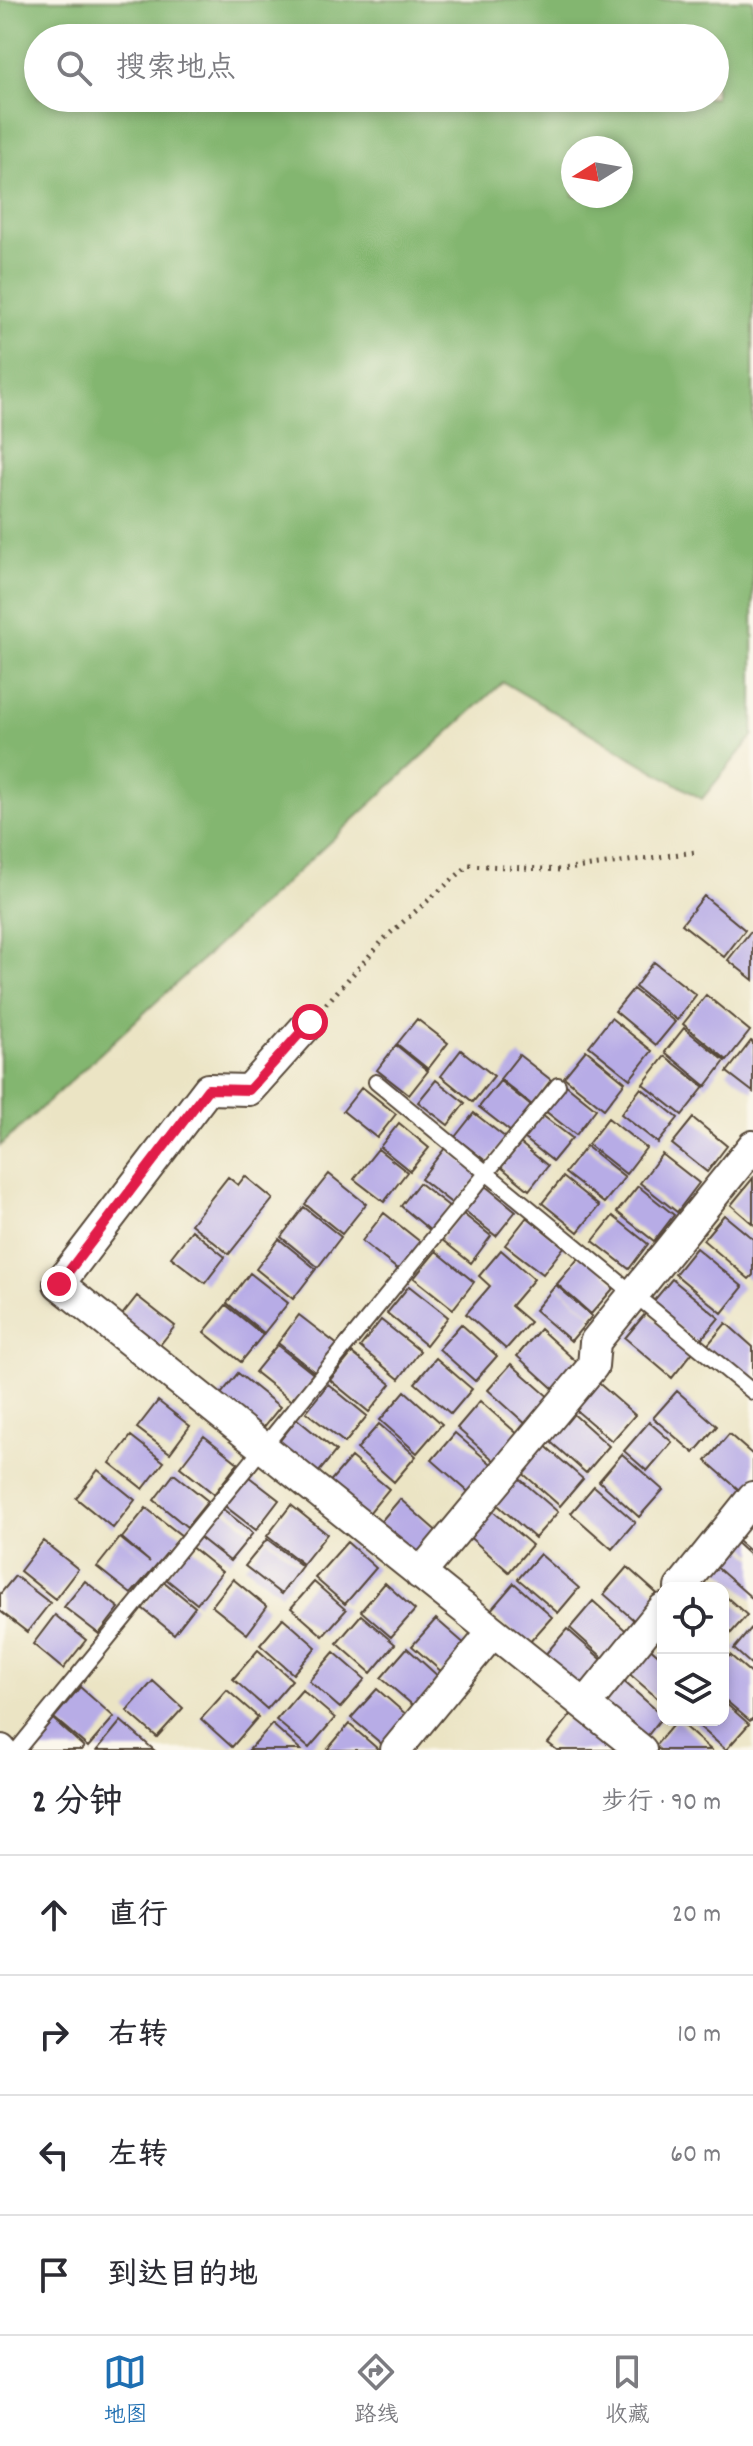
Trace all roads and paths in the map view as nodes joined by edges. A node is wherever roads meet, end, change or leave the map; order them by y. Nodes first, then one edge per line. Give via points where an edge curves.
1 (695, 852) dead end
2 (310, 1022) joint
3 (376, 1082) dead end
4 (558, 1085) dead end
5 (753, 1146) edge
6 (487, 1172) junction
7 (634, 1294) junction
8 (753, 1392) edge
9 (263, 1448) junction
10 (753, 1497) edge
11 (420, 1574) junction
12 (685, 1582) edge
13 (657, 1616) edge
14 (493, 1632) junction
15 (585, 1705) junction
16 (17, 1750) edge
17 (396, 1750) edge
18 (641, 1750) edge

1 - 2 path via 561,870 469,865 387,936
2 - 9 street via 249,1090 208,1089 59,1284
3 - 6 lane
4 - 6 lane
5 - 7 street
6 - 7 lane
6 - 9 lane
7 - 8 lane
7 - 11 street via 595,1342 593,1366
9 - 11 street
9 - 16 lane
10 - 12 street
11 - 14 street
13 - 15 street
14 - 15 street
14 - 17 street
15 - 18 street

